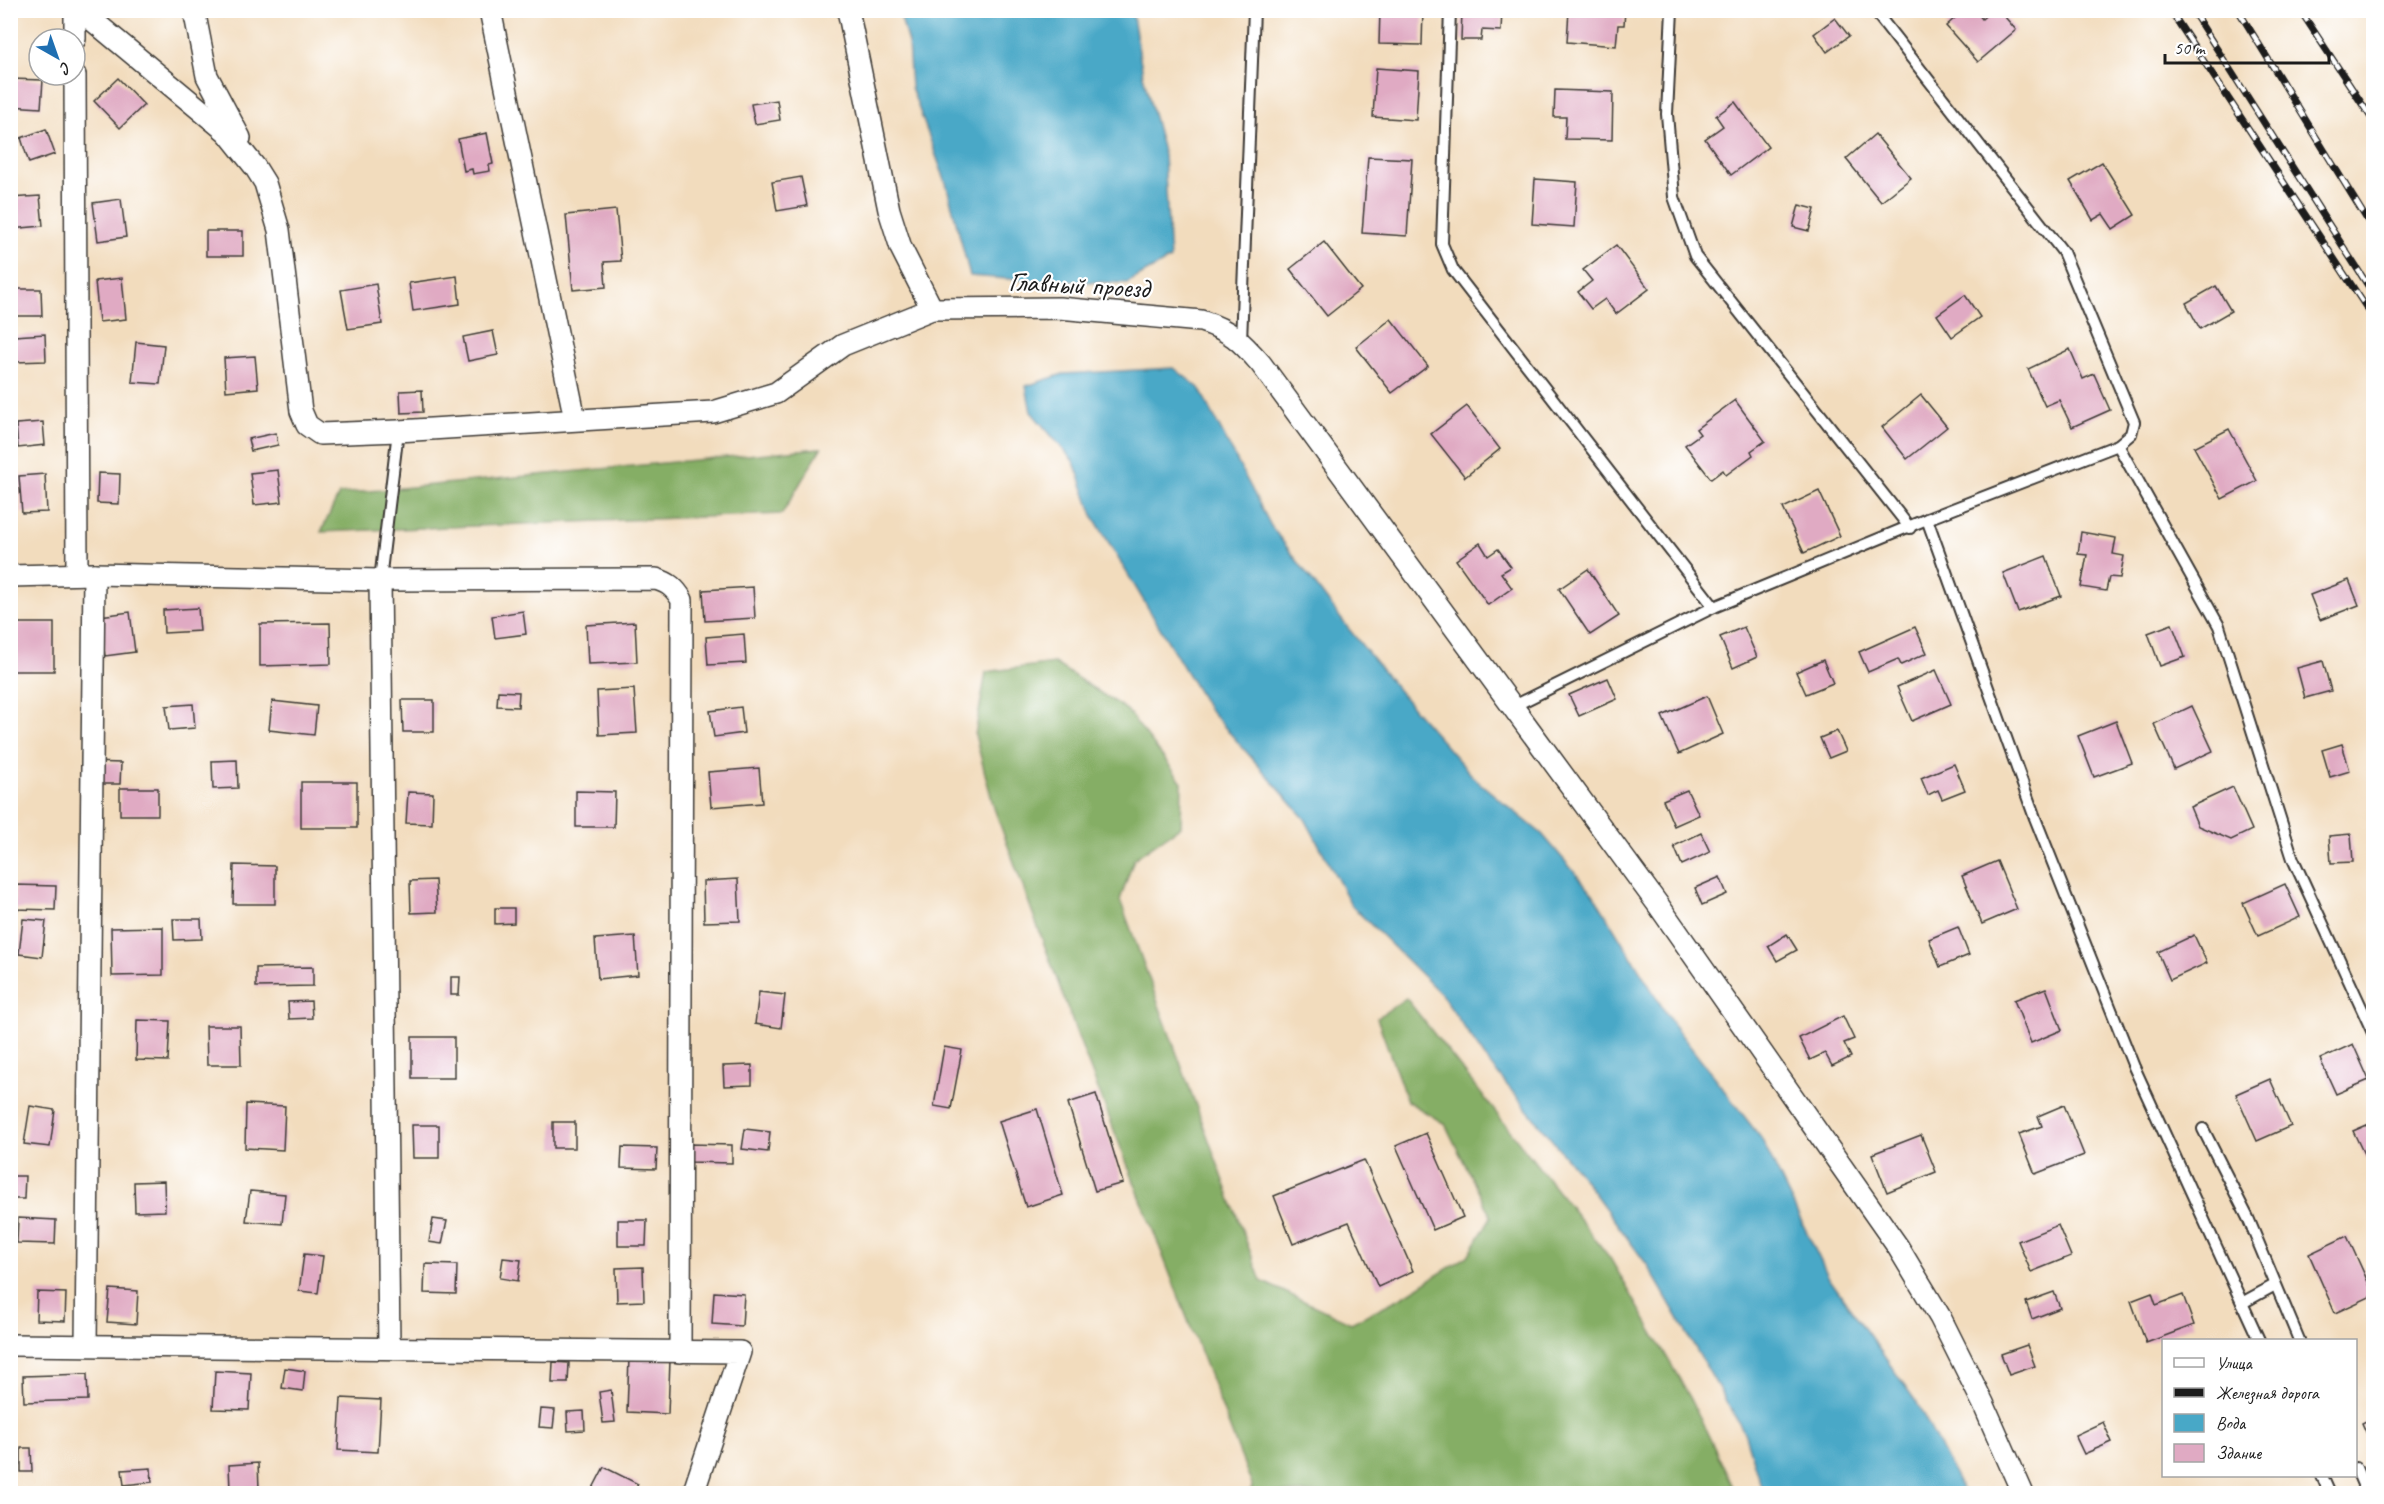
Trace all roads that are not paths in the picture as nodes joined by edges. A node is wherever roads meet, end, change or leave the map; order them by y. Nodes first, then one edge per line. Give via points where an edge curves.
1 (75, 10) edge
2 (80, 10) edge
3 (194, 10) edge
4 (490, 10) edge
5 (848, 10) edge
6 (1254, 10) edge
7 (1450, 10) edge
8 (1672, 10) edge
9 (1874, 10) edge
10 (75, 27) edge
11 (75, 87) edge
12 (255, 167) junction
13 (932, 309) junction
14 (1241, 341) junction
15 (575, 419) junction
16 (398, 431) junction
17 (2118, 445) junction
18 (1927, 519) junction
19 (1910, 528) junction
20 (86, 574) junction
21 (10, 576) edge
22 (380, 580) junction
23 (1714, 607) junction
24 (1514, 706) junction
25 (2373, 1035) edge
26 (2203, 1129) dead end
27 (2275, 1285) junction
28 (2242, 1303) junction
29 (2258, 1339) edge
30 (2298, 1339) edge
31 (10, 1345) edge
32 (86, 1345) junction
33 (389, 1347) junction
34 (680, 1352) junction
35 (2357, 1472) edge
36 (2322, 1477) edge
37 (693, 1494) edge
38 (2023, 1494) edge
39 (2330, 1494) edge
40 (2367, 1494) edge

1 - 10 street
2 - 12 street via 227,132
3 - 12 street via 207,76
4 - 15 street
5 - 13 street via 889,210 901,248
6 - 14 lane
7 - 23 lane via 1442,244 1452,270
8 - 19 lane via 1667,114 1674,197 1695,256
9 - 17 lane via 2063,252 2134,422 2131,434
11 - 20 street
12 - 16 street via 265,183 279,230 307,425 320,434
13 - 14 street, Главный проезд via 1059,308 1201,321 1222,328
13 - 15 street via 843,345 776,393 713,412
14 - 24 street, Главный проезд
15 - 16 street
16 - 22 lane
17 - 18 lane
17 - 25 lane via 2219,626 2293,860
18 - 19 lane
18 - 28 lane via 2035,818 2129,1056
19 - 23 lane
20 - 21 street
20 - 22 street
20 - 32 street
22 - 33 street
22 - 34 street via 656,579 676,590 682,600
23 - 24 lane
24 - 38 street, Главный проезд via 1898,1247 1940,1317
26 - 27 lane via 2248,1218
27 - 28 lane
27 - 30 lane
28 - 29 lane
31 - 32 street
32 - 33 street
33 - 34 street
34 - 37 street via 740,1352
35 - 40 lane
36 - 39 lane

